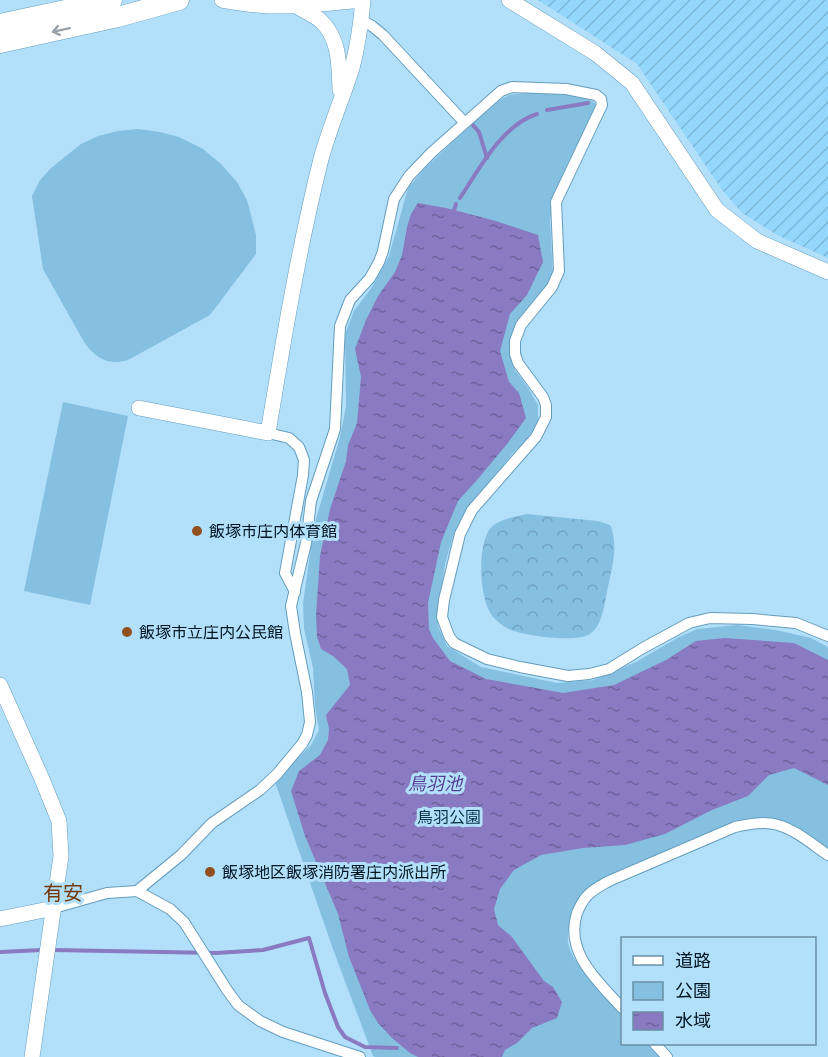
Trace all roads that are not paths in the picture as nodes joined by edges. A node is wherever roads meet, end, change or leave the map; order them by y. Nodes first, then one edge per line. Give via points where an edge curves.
1 (179, 0) edge
2 (222, 0) edge
3 (362, 0) edge
4 (508, 0) edge
5 (113, 6) edge
6 (296, 6) junction
7 (361, 20) junction
8 (0, 24) edge
9 (0, 43) edge
10 (340, 99) junction
11 (464, 122) junction
12 (828, 272) edge
13 (139, 408) dead end
14 (268, 433) junction
15 (295, 592) junction
16 (828, 636) edge
17 (0, 685) edge
18 (828, 855) edge
19 (137, 891) junction
20 (54, 908) junction
21 (0, 919) edge
22 (621, 1007) edge
23 (656, 1045) edge
24 (32, 1057) edge
25 (360, 1057) edge
26 (667, 1057) edge

1 - 5 highway
2 - 6 street
3 - 6 street
3 - 7 street
4 - 12 street via 595,52 632,83 717,210 757,241
5 - 8 highway
5 -> 9 highway
6 - 10 street via 320,20 331,32 339,66
7 - 10 street via 352,68
7 - 11 street via 383,35
10 - 14 street via 311,203
11 - 15 street via 409,176 393,199 379,262 350,300 340,326 335,429 311,501
11 - 16 street via 501,91 512,87 566,89 596,95 602,105 556,202 559,271 552,287 521,325 515,341 518,363 543,397 546,417 536,437 472,510 460,534 442,618 449,636 454,643 486,659 568,676 609,669 688,623 710,618 796,623
13 - 14 street
14 - 15 street via 289,438 299,447 304,460 285,573
15 - 19 street via 292,618 307,692 307,735 260,790 212,823
17 - 20 street via 58,820 61,856
18 - 22 street via 778,825 754,823 735,826 590,892 575,919 575,945 594,977
19 - 20 street via 107,893
19 - 25 street via 170,909 184,922 238,1005 284,1032
20 - 21 street
20 - 24 street
23 - 26 street

